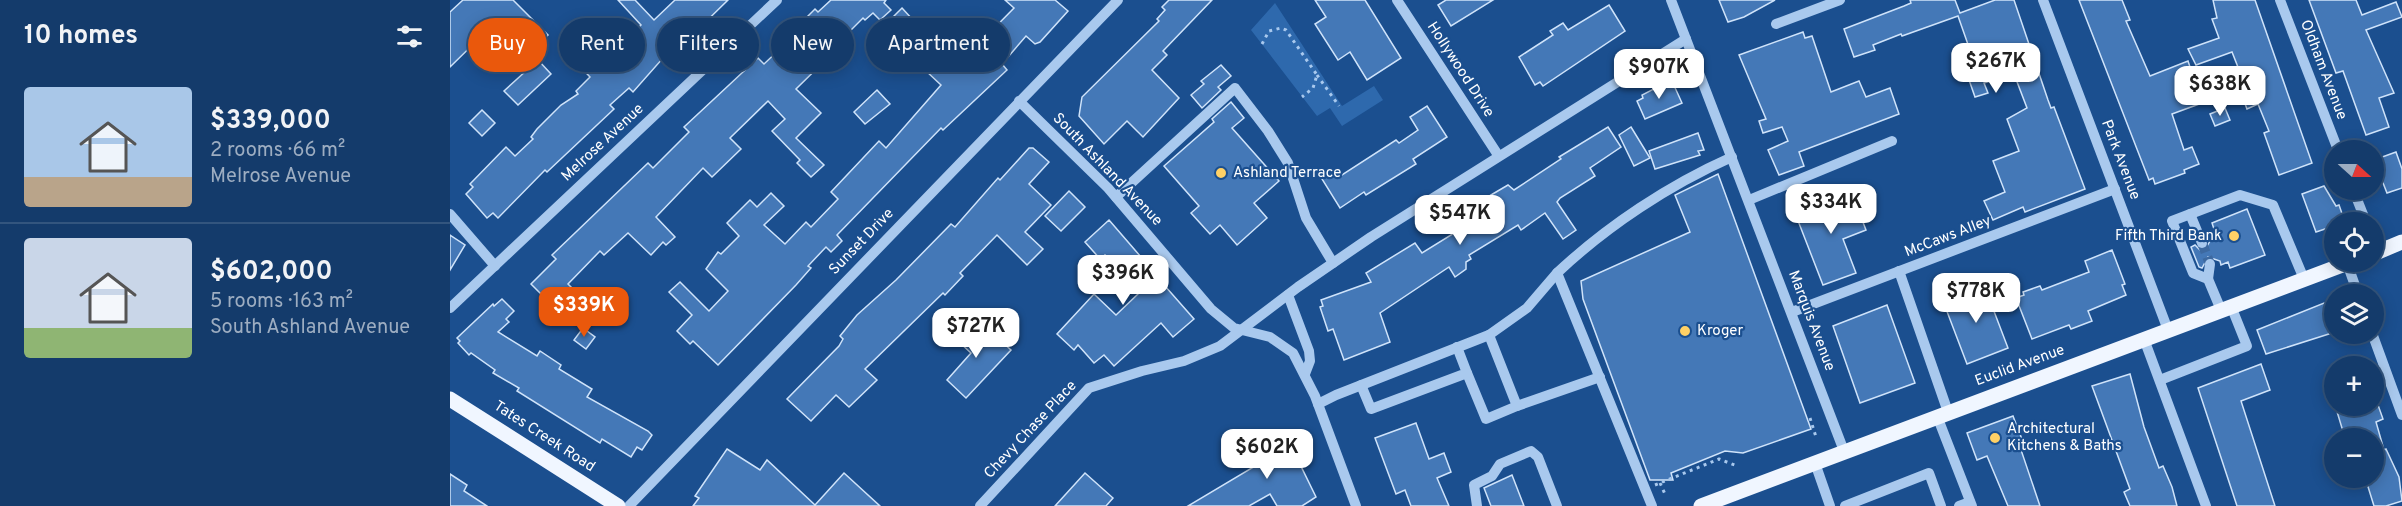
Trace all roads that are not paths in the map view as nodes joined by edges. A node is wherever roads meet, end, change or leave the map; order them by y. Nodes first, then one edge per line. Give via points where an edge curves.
1 (777, 0) edge
2 (1397, 0) edge
3 (1671, 0) edge
4 (1840, 0) edge
5 (2043, 0) edge
6 (2280, 0) edge
7 (1110, 3) edge
8 (1776, 24) dead end
9 (1686, 39) junction
10 (1019, 101) junction
11 (2334, 140) edge
12 (1892, 141) dead end
13 (1498, 155) junction
14 (1732, 157) junction
15 (2115, 189) junction
16 (1116, 197) junction
17 (1749, 200) junction
18 (450, 214) edge
19 (2190, 214) junction
20 (2402, 242) edge
21 (2202, 243) tunnel mouth
22 (2384, 246) edge
23 (1333, 263) junction
24 (2210, 264) tunnel mouth
25 (495, 266) junction
26 (1899, 272) junction
27 (2324, 272) edge
28 (1557, 273) junction
29 (2208, 279) junction
30 (2304, 279) junction
31 (1288, 295) junction
32 (450, 308) edge
33 (2226, 308) junction
34 (1792, 312) junction
35 (2168, 330) junction
36 (1241, 331) junction
37 (1489, 334) junction
38 (2145, 339) junction
39 (2377, 344) edge
40 (1457, 347) junction
41 (1467, 373) junction
42 (1305, 374) junction
43 (1600, 376) junction
44 (2160, 380) junction
45 (1361, 385) junction
46 (450, 399) edge
47 (1318, 404) junction
48 (1517, 406) junction
49 (1942, 414) junction
50 (2402, 416) edge
51 (1844, 452) junction
52 (1815, 463) junction
53 (1730, 501) edge
54 (1971, 504) edge
55 (618, 506) edge
56 (629, 506) edge
57 (980, 506) edge
58 (1356, 506) edge
59 (1477, 506) edge
60 (1557, 506) edge
61 (1652, 506) edge
62 (1701, 506) edge
63 (1830, 506) edge
64 (1845, 506) edge
65 (1941, 506) edge
66 (1959, 506) edge
67 (2206, 506) edge

1 - 25 street, Melrose Avenue
2 - 13 street, Hollywood Drive
3 - 9 street, Marquis Avenue
4 - 8 street
5 - 15 street, Park Avenue
6 - 11 street, Oldham Avenue
7 - 10 street, Sunset Drive
9 - 13 street
9 - 14 street, Marquis Avenue
10 - 16 street, South Ashland Avenue
10 - 56 street, Sunset Drive
12 - 17 street
13 - 23 street
14 - 17 street, Marquis Avenue
14 - 28 street via 1691,176 1587,245
15 - 26 street, McCaws Alley
15 - 35 street, Park Avenue
16 - 23 street via 1235,88 1288,164 1306,218
16 - 36 street, South Ashland Avenue via 1211,309
17 - 34 street, Marquis Avenue
18 - 25 street
19 - 21 street
19 - 29 street via 2172,221 2193,273
19 - 30 street via 2240,195 2273,205
20 - 22 main road
23 - 31 street
24 - 29 street
25 - 32 street, Melrose Avenue
26 - 34 street, McCaws Alley
26 - 49 street
27 - 30 main road, Euclid Avenue
28 - 37 street via 1527,308
28 - 43 street
29 - 33 street
30 - 33 main road, Euclid Avenue
31 - 36 street
31 - 42 street via 1309,351
33 - 35 main road, Euclid Avenue
33 - 44 street via 2247,346
34 - 51 street, Marquis Avenue
35 - 38 main road, Euclid Avenue
36 - 42 street, South Ashland Avenue via 1280,342 1293,353
36 - 57 street, Chevy Chase Place via 1210,351 1184,361 1089,388
37 - 40 street
37 - 48 street
38 - 44 street
38 - 49 main road, Euclid Avenue
39 - 50 street
40 - 41 street
40 - 45 street
41 - 45 street via 1371,409
41 - 48 street via 1486,419
42 - 47 street, South Ashland Avenue
43 - 48 street
43 - 61 street
44 - 67 street
45 - 47 street
46 - 55 main road, Tates Creek Road
47 - 58 street, South Ashland Avenue
49 - 51 main road, Euclid Avenue
49 - 54 street
51 - 52 main road, Euclid Avenue
52 - 53 main road, Euclid Avenue
52 - 63 street
53 - 62 main road, Euclid Avenue
54 - 66 street
59 - 60 street via 1474,485 1492,476 1500,464 1531,451 1538,456
64 - 65 street via 1929,473

